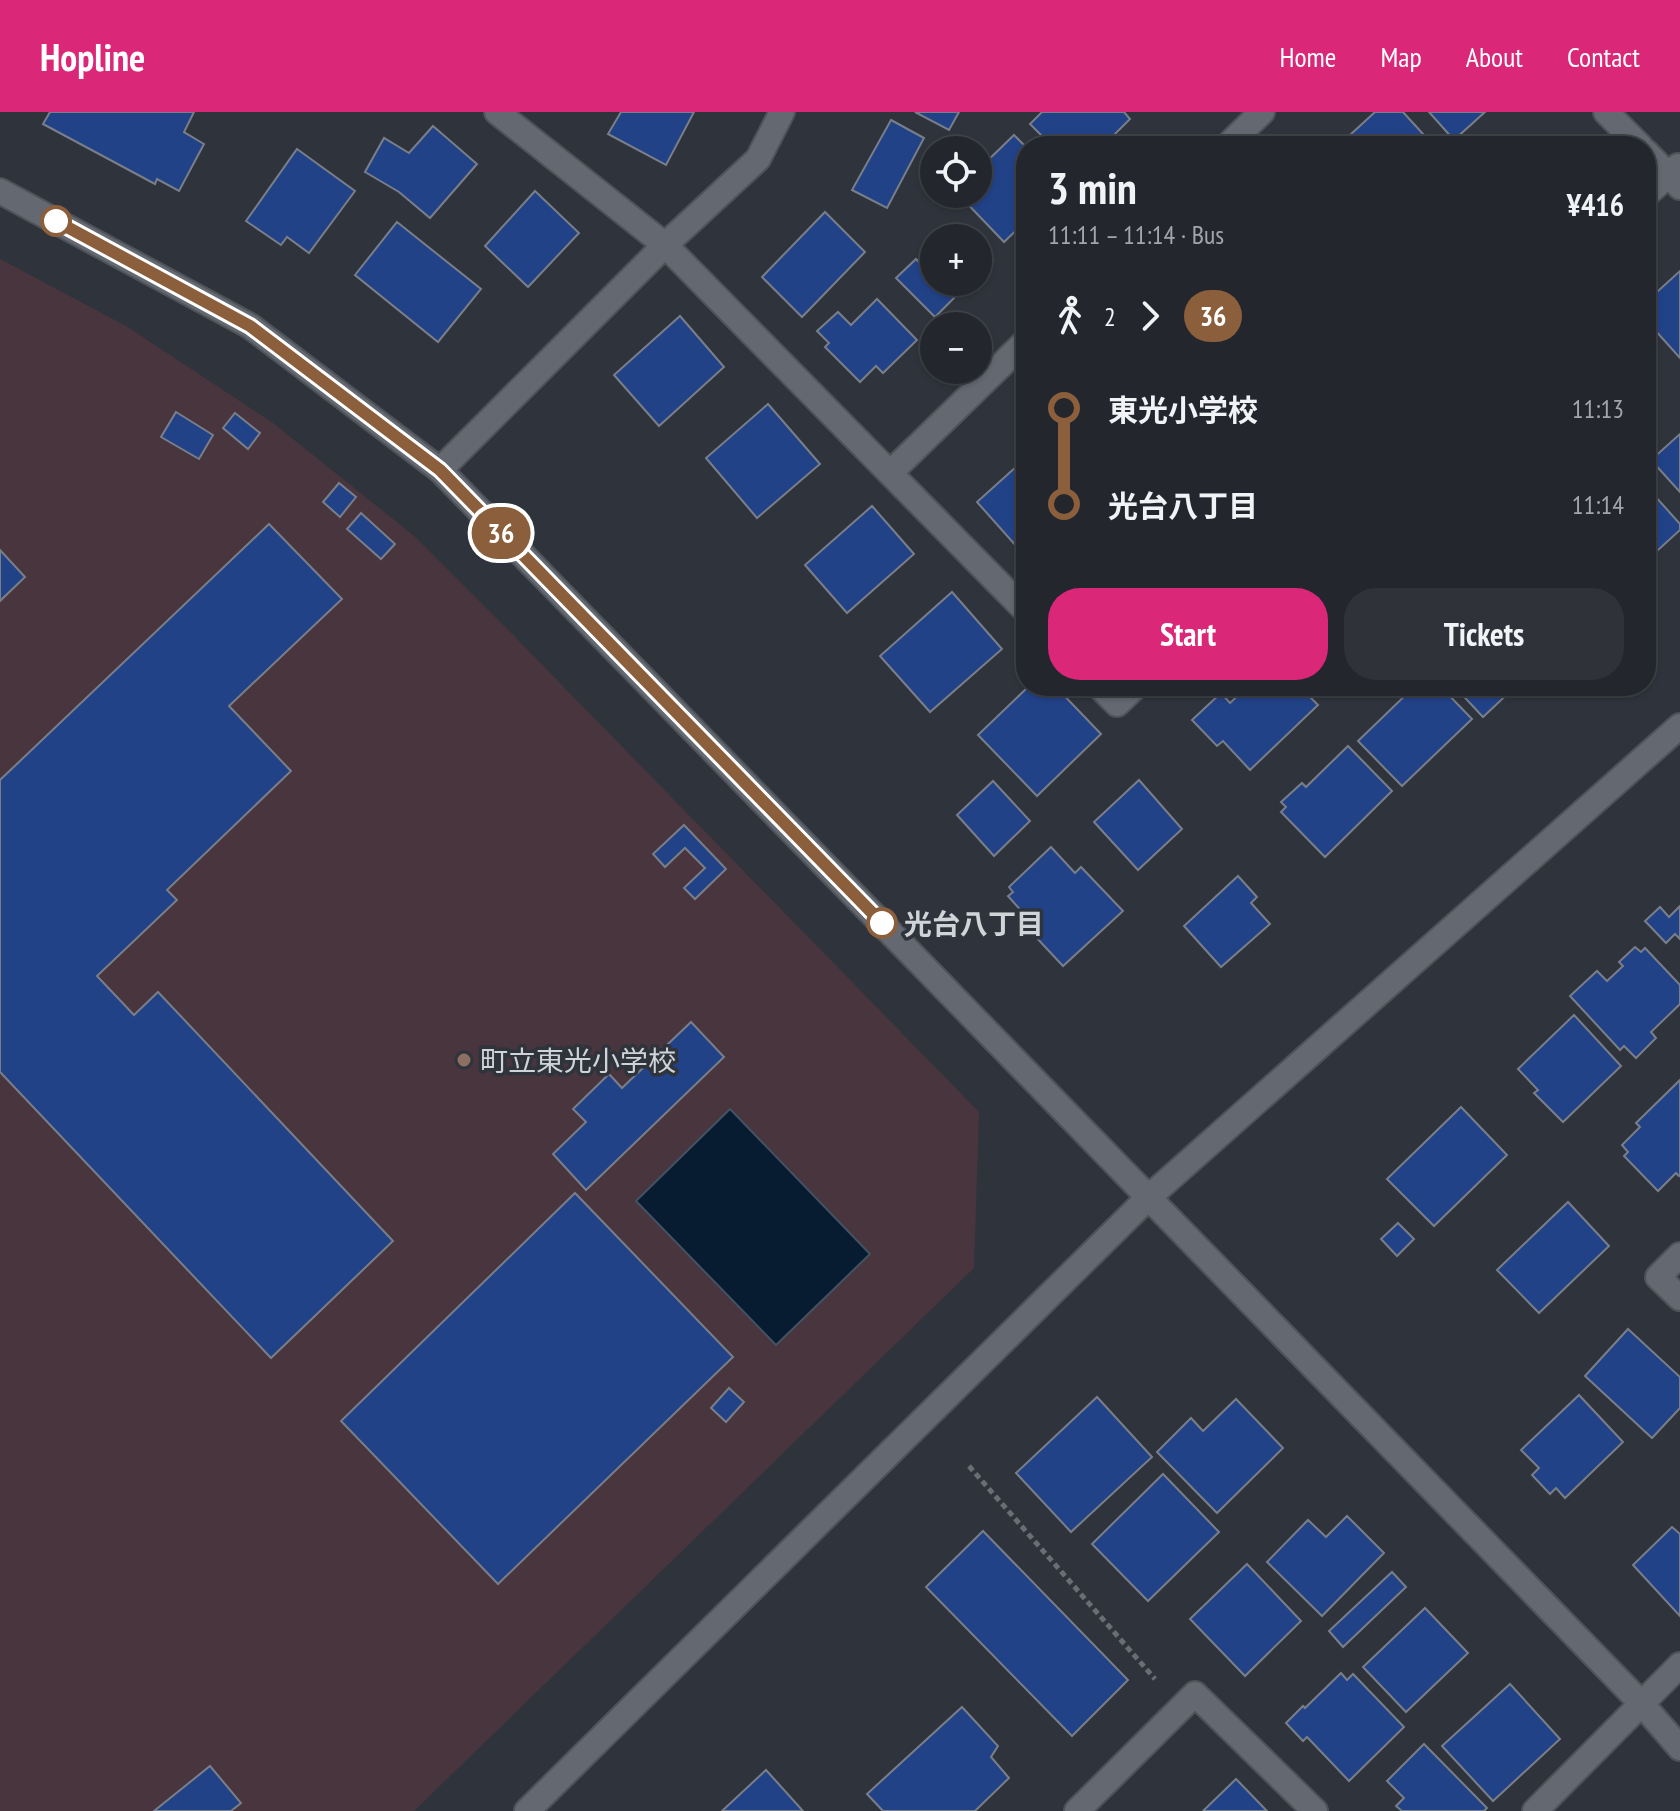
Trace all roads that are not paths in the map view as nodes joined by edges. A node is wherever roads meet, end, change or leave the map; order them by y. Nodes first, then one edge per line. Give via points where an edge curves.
1 (497, 112) edge
2 (782, 112) edge
3 (1262, 112) edge
4 (1606, 112) edge
5 (1237, 136) edge
6 (1630, 136) edge
7 (1656, 160) edge
8 (1676, 175) edge
9 (1656, 188) edge
10 (0, 191) edge
11 (665, 245) junction
12 (1016, 351) edge
13 (440, 470) junction
14 (890, 473) junction
15 (1016, 601) edge
16 (1109, 696) edge
17 (1125, 696) edge
18 (1680, 726) edge
19 (1149, 1197) junction
20 (1680, 1255) edge
21 (1680, 1298) edge
22 (1680, 1665) edge
23 (1642, 1704) junction
24 (1680, 1748) edge
25 (527, 1811) edge
26 (1077, 1811) edge
27 (1315, 1811) edge
28 (1535, 1811) edge

1 - 11 street
2 - 11 street via 758,159
3 - 5 street
4 - 6 street
7 - 8 street
8 - 9 street
10 - 13 street via 250,326
11 - 13 street
11 - 14 street
12 - 14 street
13 - 19 street
14 - 15 street
16 - 17 street via 1117,704
18 - 19 street
19 - 23 street
19 - 25 street
20 - 21 street via 1658,1277
22 - 23 street
23 - 24 street
23 - 28 street
26 - 27 street via 1195,1694

